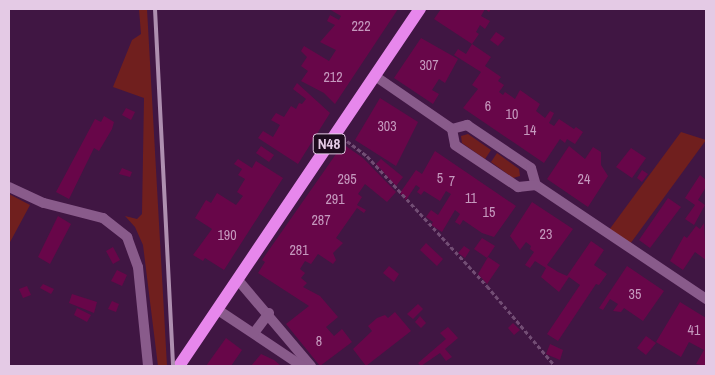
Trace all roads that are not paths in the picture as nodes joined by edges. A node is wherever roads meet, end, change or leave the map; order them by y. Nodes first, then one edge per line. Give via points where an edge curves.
1 (420, 9) edge
2 (375, 76) junction
3 (452, 129) junction
4 (536, 185) junction
5 (9, 186) edge
6 (238, 280) junction
7 (706, 299) edge
8 (218, 310) junction
9 (269, 313) junction
10 (254, 333) junction
11 (148, 366) edge
12 (180, 366) edge
13 (302, 366) edge
14 (311, 366) edge

1 - 2 main road, N48
2 - 3 street
2 - 6 main road, N48
3 - 4 street via 467,125 531,168
3 - 4 street via 454,145 518,187
4 - 7 street
5 - 11 street via 44,203 103,218 127,237 138,267
6 - 8 main road, N48
6 - 9 street
8 - 10 street
8 - 12 main road, N48
9 - 10 street
9 - 14 street
10 - 13 street

